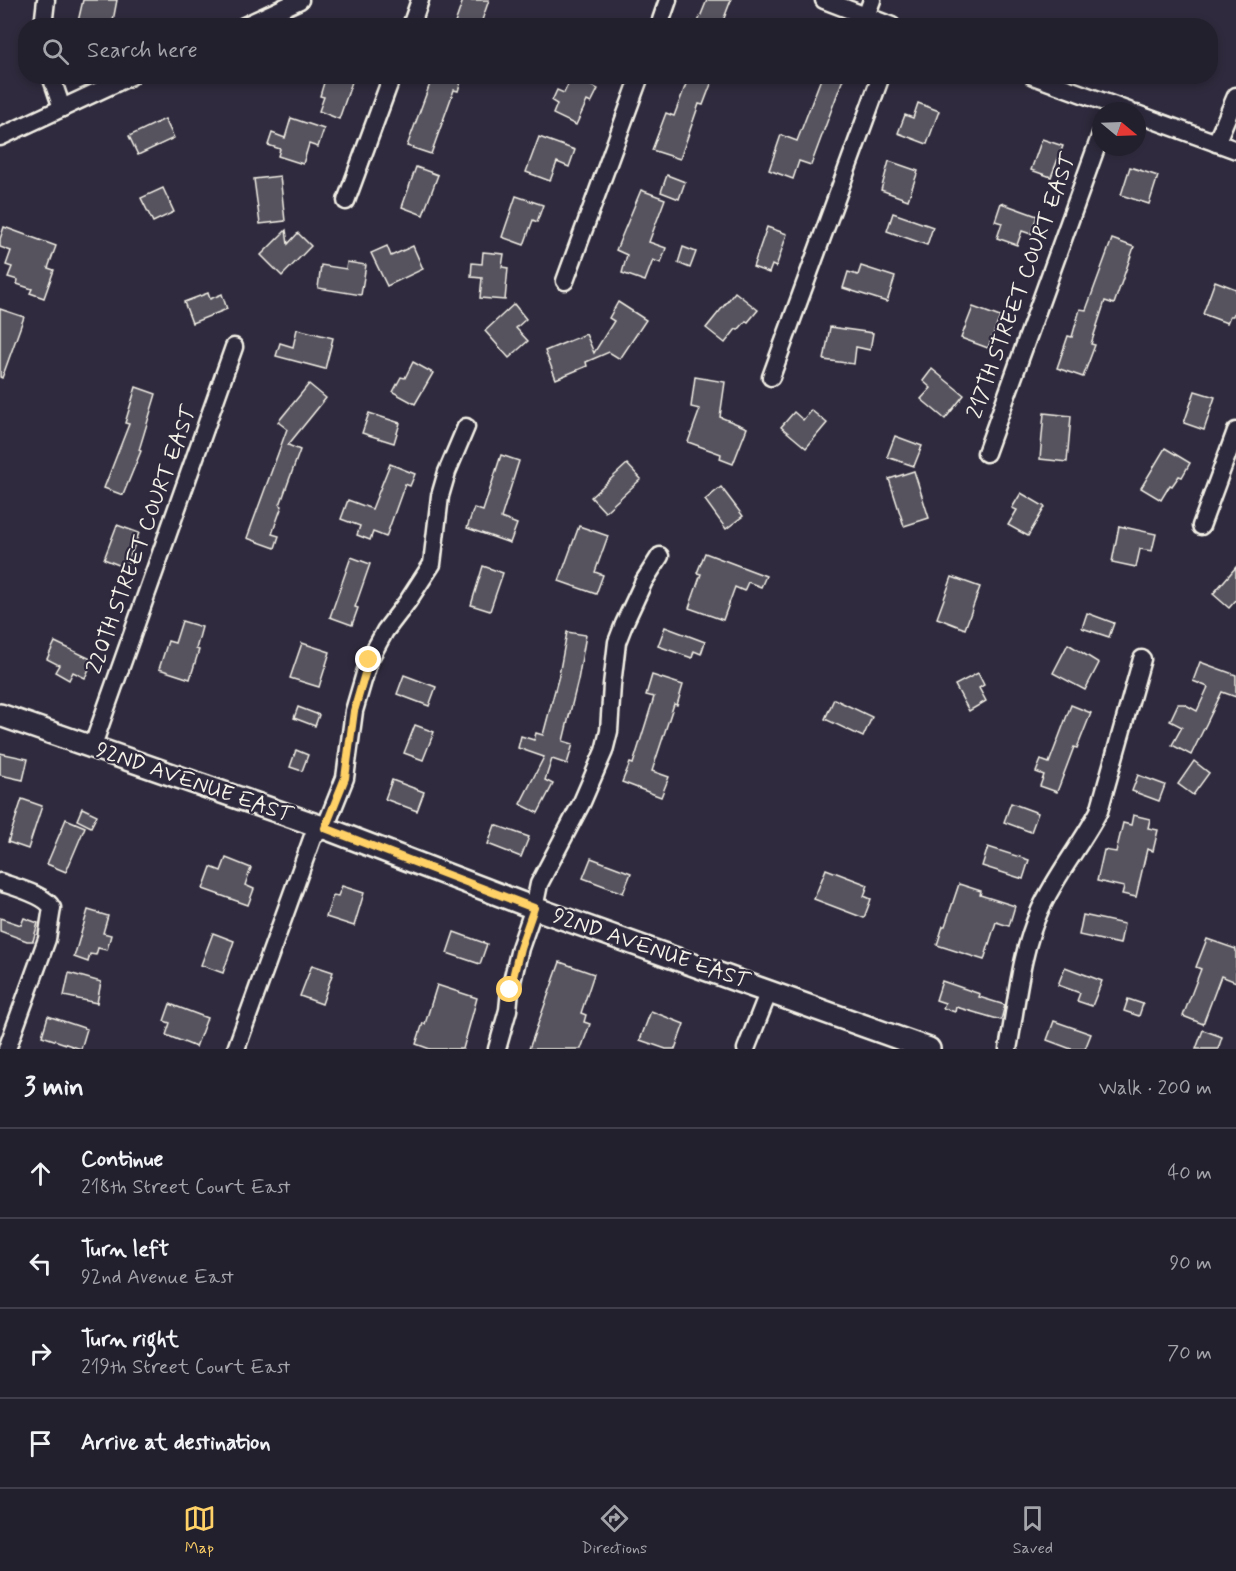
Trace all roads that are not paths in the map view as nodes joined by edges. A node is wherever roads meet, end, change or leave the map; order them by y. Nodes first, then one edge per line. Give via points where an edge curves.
1 (46, 0) edge
2 (300, 0) edge
3 (420, 0) edge
4 (668, 0) edge
5 (824, 0) edge
6 (869, 8) edge
7 (44, 18) edge
8 (261, 18) edge
9 (414, 18) edge
10 (662, 18) edge
11 (882, 18) edge
12 (54, 84) edge
13 (114, 84) edge
14 (389, 84) edge
15 (637, 84) edge
16 (878, 84) edge
17 (1052, 84) edge
18 (1236, 96) edge
19 (1096, 102) edge
20 (62, 108) junction
21 (1146, 117) edge
22 (0, 138) edge
23 (1216, 143) junction
24 (1236, 150) edge
25 (1093, 156) edge
26 (346, 201) dead end
27 (565, 281) dead end
28 (234, 347) dead end
29 (771, 377) dead end
30 (466, 426) dead end
31 (1236, 432) edge
32 (986, 453) dead end
33 (1201, 526) dead end
34 (660, 556) dead end
35 (1142, 659) dead end
36 (0, 715) edge
37 (92, 748) junction
38 (325, 828) junction
39 (0, 882) edge
40 (534, 908) junction
41 (769, 991) junction
42 (7, 1049) edge
43 (236, 1049) edge
44 (497, 1049) edge
45 (746, 1049) edge
46 (928, 1049) edge
47 (1008, 1049) edge

1 - 7 street
2 - 8 street
3 - 9 street
4 - 10 street
5 - 6 street
6 - 11 street
12 - 20 street
13 - 20 street
14 - 26 street
15 - 27 street
16 - 29 street
17 - 19 street
18 - 23 street
20 - 22 street
21 - 23 street
23 - 24 street
25 - 32 street, 217TH STREET COURT EAST
28 - 37 street, 220TH STREET COURT EAST
30 - 38 street via 440,496 432,564 384,631 364,672 345,778
31 - 33 street
34 - 40 street via 644,581 617,642 604,751 539,884
35 - 47 street via 1099,811 1053,884 1031,932
36 - 37 street, 92ND AVENUE EAST
37 - 38 street, 92ND AVENUE EAST
38 - 40 street, 92ND AVENUE EAST
38 - 43 street via 314,836
39 - 42 street via 41,898 52,908 47,939
40 - 41 street, 92ND AVENUE EAST
40 - 44 street via 520,948
41 - 45 street
41 - 46 street, 92ND AVENUE EAST

